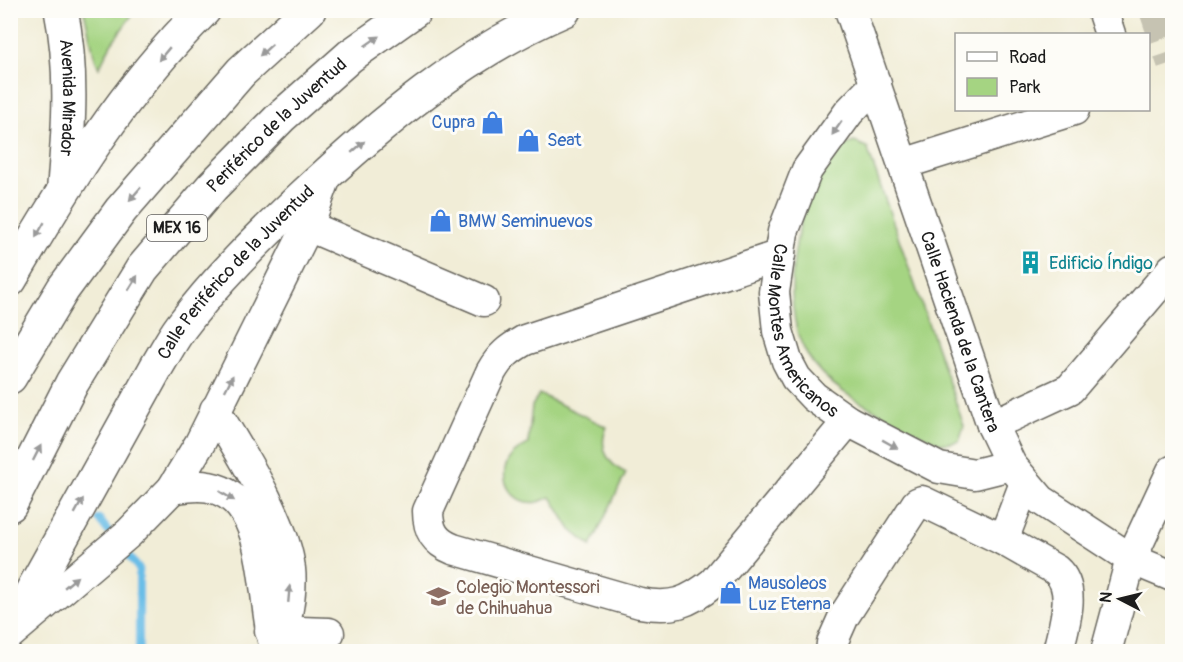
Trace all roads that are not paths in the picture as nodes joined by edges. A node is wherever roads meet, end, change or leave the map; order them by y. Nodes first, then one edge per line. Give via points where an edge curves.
1 (61, 10) edge
2 (204, 10) edge
3 (309, 10) edge
4 (415, 10) edge
5 (564, 10) edge
6 (850, 10) edge
7 (1102, 10) edge
8 (1110, 33) edge
9 (876, 84) junction
10 (1071, 111) edge
11 (903, 164) junction
12 (327, 174) junction
13 (64, 188) junction
14 (308, 226) junction
15 (780, 255) junction
16 (1173, 269) edge
17 (10, 280) edge
18 (484, 302) dead end
19 (10, 377) edge
20 (215, 410) junction
21 (848, 421) junction
22 (992, 425) junction
23 (1173, 471) edge
24 (1018, 474) junction
25 (172, 489) junction
26 (10, 505) edge
27 (1003, 540) junction
28 (1131, 559) junction
29 (1173, 576) edge
30 (10, 632) edge
31 (329, 633) dead end
32 (277, 641) edge
33 (831, 651) edge
34 (1058, 651) edge
35 (1106, 651) edge

1 - 13 main road, Avenida Mirador via 68,42 70,111
2 -> 13 main road via 120,106
3 -> 19 main road, MEX 16 via 241,72 121,210 63,289
26 -> 4 main road, Periférico de la Juventud / MEX 16 via 72,383 142,269 280,117 350,56
12 -> 5 main road, Calle Periférico de la Juventud via 430,87 529,25
6 - 9 street, Calle Hacienda de la Cantera
7 - 8 street
9 - 11 street, Calle Hacienda de la Cantera
9 -> 15 street, Calle Montes Americanos via 849,112 807,170 783,232
10 - 11 street
11 - 22 street, Calle Hacienda de la Cantera
12 - 14 street
30 -> 12 main road, Calle Periférico de la Juventud via 180,328 267,230
13 -> 17 main road
14 - 18 street
20 -> 14 street
15 - 21 street, Calle Montes Americanos via 774,292 778,331 787,361 808,390
15 - 21 street via 509,348 491,372 428,512 432,535 453,549 640,603 680,604 713,583
16 - 22 street via 1070,389
20 - 25 street
32 -> 20 street via 289,597 290,570 284,540
21 -> 24 street, Calle Montes Americanos via 939,468 975,474
22 - 24 street, Calle Hacienda de la Cantera
23 - 28 street
24 - 27 street
24 - 28 street, Calle Hacienda de la Cantera via 1041,500
30 -> 25 street via 129,533
25 -> 32 street via 210,487 230,495 246,511 255,530
27 - 33 street via 928,502 917,504 844,616
27 - 34 street via 1064,576 1068,596
28 - 29 street, Calle Hacienda de la Cantera
28 - 35 street
31 - 32 street

